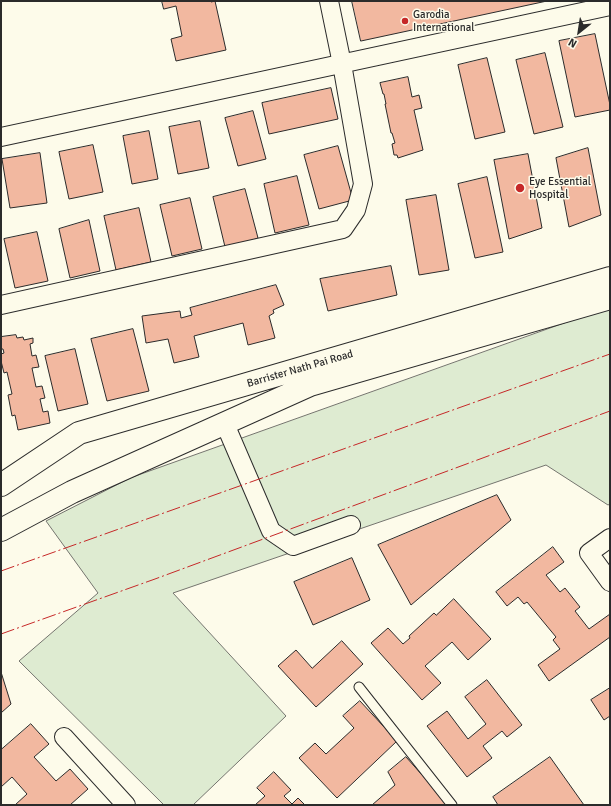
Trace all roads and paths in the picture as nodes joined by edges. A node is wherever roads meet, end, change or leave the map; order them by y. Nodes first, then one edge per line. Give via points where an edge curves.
1 (329, 1) edge
2 (610, 6) edge
3 (342, 64) junction
4 (1, 138) edge
5 (610, 278) edge
6 (610, 298) edge
7 (1, 305) edge
8 (225, 424) junction
9 (1, 485) edge
10 (351, 525) dead end
11 (1, 530) edge
12 (610, 538) edge
13 (610, 582) edge
14 (359, 687) dead end
15 (64, 737) dead end
16 (126, 805) edge
17 (452, 805) edge

1 - 3 street
2 - 3 street
3 - 4 street
3 - 7 street via 363,184 356,210 343,229
5 - 9 street, Barrister Nath Pai Road via 79,433
6 - 8 street via 310,385
8 - 10 street via 271,531 293,546
8 - 11 street via 72,492
12 - 13 street via 589,553
14 - 17 lane
15 - 16 street

